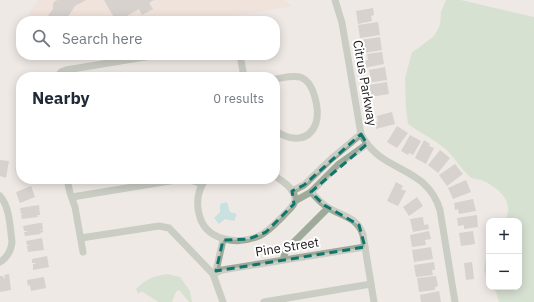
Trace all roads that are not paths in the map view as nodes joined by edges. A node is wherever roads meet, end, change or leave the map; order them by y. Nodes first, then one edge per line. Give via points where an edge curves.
1 (335, 0) edge
2 (127, 60) edge
3 (241, 60) edge
4 (62, 72) edge
5 (243, 72) edge
6 (280, 78) edge
7 (280, 133) edge
8 (361, 134) junction
9 (367, 144) junction
10 (328, 162) junction
11 (335, 168) junction
12 (280, 180) edge
13 (68, 184) edge
14 (151, 184) edge
15 (203, 184) edge
16 (292, 191) junction
17 (311, 192) junction
18 (0, 196) edge
19 (72, 197) junction
20 (295, 201) junction
21 (328, 208) junction
22 (80, 238) junction
23 (223, 240) junction
24 (365, 247) junction
25 (83, 252) dead end
26 (283, 260) junction
27 (0, 262) edge
28 (214, 273) junction
29 (371, 284) junction
30 (223, 302) edge
31 (264, 302) edge
32 (374, 302) edge
33 (455, 302) edge

1 - 8 street, Citrus Parkway via 342,23
2 - 4 street
3 - 5 street
6 - 7 street via 295,76 306,79 313,89 317,114 314,128 303,137 289,138
8 - 9 street, Citrus Parkway
8 - 10 street
9 - 11 street
9 - 33 street, Citrus Parkway via 384,159 421,180 435,197 440,210
10 - 11 street
10 - 16 street via 304,185
11 - 17 street
12 - 16 street
13 - 19 street
14 - 19 street
15 - 23 street via 198,195 199,216 211,233
16 - 20 street
17 - 20 street
17 - 21 street
18 - 27 street via 6,208 12,242 8,256
19 - 22 street
20 - 23 street via 286,213 261,235 242,240
21 - 24 street via 359,225
21 - 26 street via 287,248
22 - 25 street
22 - 28 street via 155,226 166,227
23 - 28 street
24 - 26 street, Pine Street
24 - 29 street
26 - 28 street, Pine Street
28 - 30 street
29 - 31 street
29 - 32 street

